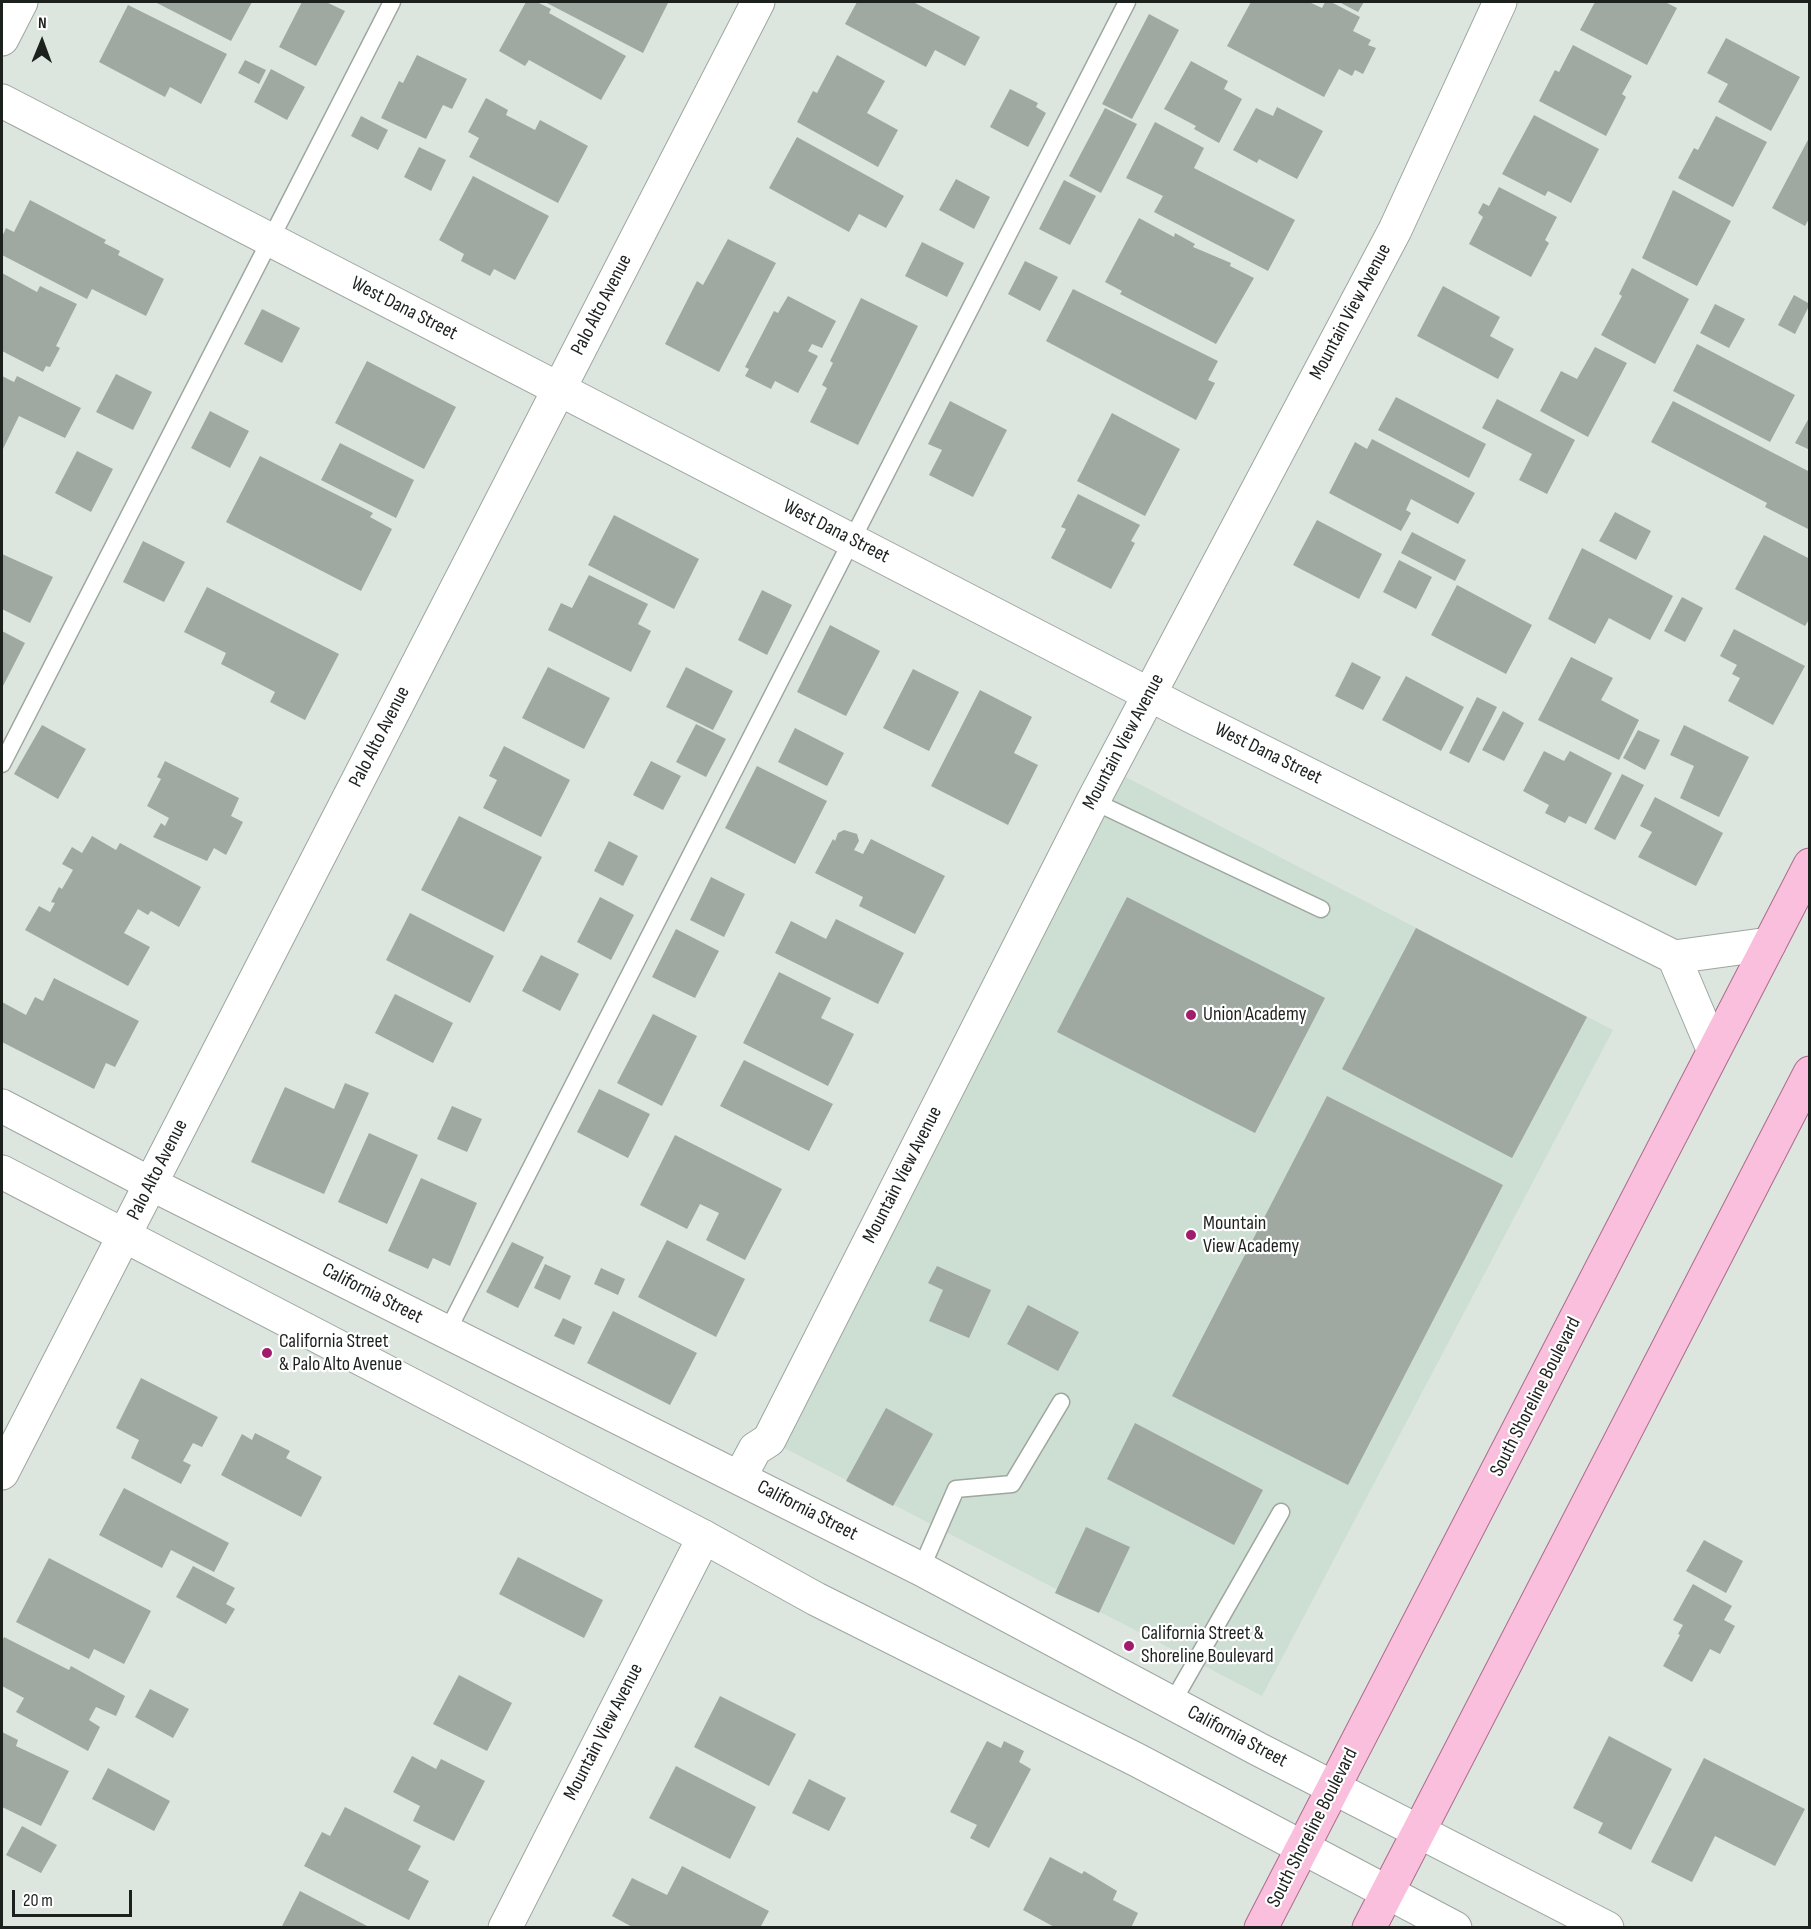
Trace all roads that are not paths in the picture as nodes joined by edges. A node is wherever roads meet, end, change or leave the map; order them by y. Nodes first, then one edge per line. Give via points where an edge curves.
1 (21, 2) edge
2 (392, 2) edge
3 (758, 2) edge
4 (1126, 2) edge
5 (1500, 2) edge
6 (2, 39) edge
7 (2, 101) edge
8 (271, 241) junction
9 (559, 389) junction
10 (850, 540) junction
11 (1148, 694) junction
12 (2, 764) edge
13 (1093, 801) junction
14 (1808, 869) edge
15 (1321, 909) dead end
16 (1768, 944) junction
17 (1674, 957) junction
18 (1713, 1049) junction
19 (1806, 1086) edge
20 (2, 1106) edge
21 (2, 1172) edge
22 (151, 1184) junction
23 (123, 1236) junction
24 (447, 1332) junction
25 (1061, 1402) dead end
26 (2, 1473) edge
27 (740, 1477) junction
28 (1281, 1512) dead end
29 (704, 1537) junction
30 (921, 1569) junction
31 (1173, 1703) junction
32 (1334, 1788) junction
33 (1419, 1832) junction
34 (1303, 1848) junction
35 (1388, 1892) junction
36 (505, 1928) edge
37 (1261, 1928) edge
38 (1369, 1928) edge
39 (1455, 1928) edge
40 (1607, 1928) edge

1 - 6 street
2 - 8 lane
3 - 9 street, Palo Alto Avenue
4 - 10 lane
5 - 11 street, Mountain View Avenue via 1395,230
7 - 8 street, West Dana Street
8 - 9 street, West Dana Street
8 - 12 lane
9 - 10 street, West Dana Street
9 - 22 street, Palo Alto Avenue
10 - 11 street, West Dana Street
10 - 24 lane
11 - 13 street, Mountain View Avenue
11 - 17 street, West Dana Street
13 - 15 lane
13 - 27 street, Mountain View Avenue via 769,1440 755,1449
14 - 16 main road, South Shoreline Boulevard
16 - 17 street
16 - 18 main road, South Shoreline Boulevard
17 - 18 street
18 - 32 main road, South Shoreline Boulevard
19 - 33 main road
20 - 22 street, California Street
21 - 23 street
22 - 23 street, Palo Alto Avenue
22 - 24 street, California Street
23 - 26 street, Palo Alto Avenue
23 - 29 street
24 - 27 street, California Street
25 - 30 lane via 1012,1484 956,1489
27 - 30 street, California Street
28 - 31 lane
29 - 34 street via 816,1599
29 - 36 street, Mountain View Avenue
30 - 31 street, California Street
31 - 32 street, California Street
32 - 33 street, California Street
32 - 34 main road, South Shoreline Boulevard
33 - 35 main road
33 - 40 street, California Street
34 - 35 street
34 - 37 main road, South Shoreline Boulevard
35 - 38 main road
35 - 39 street

